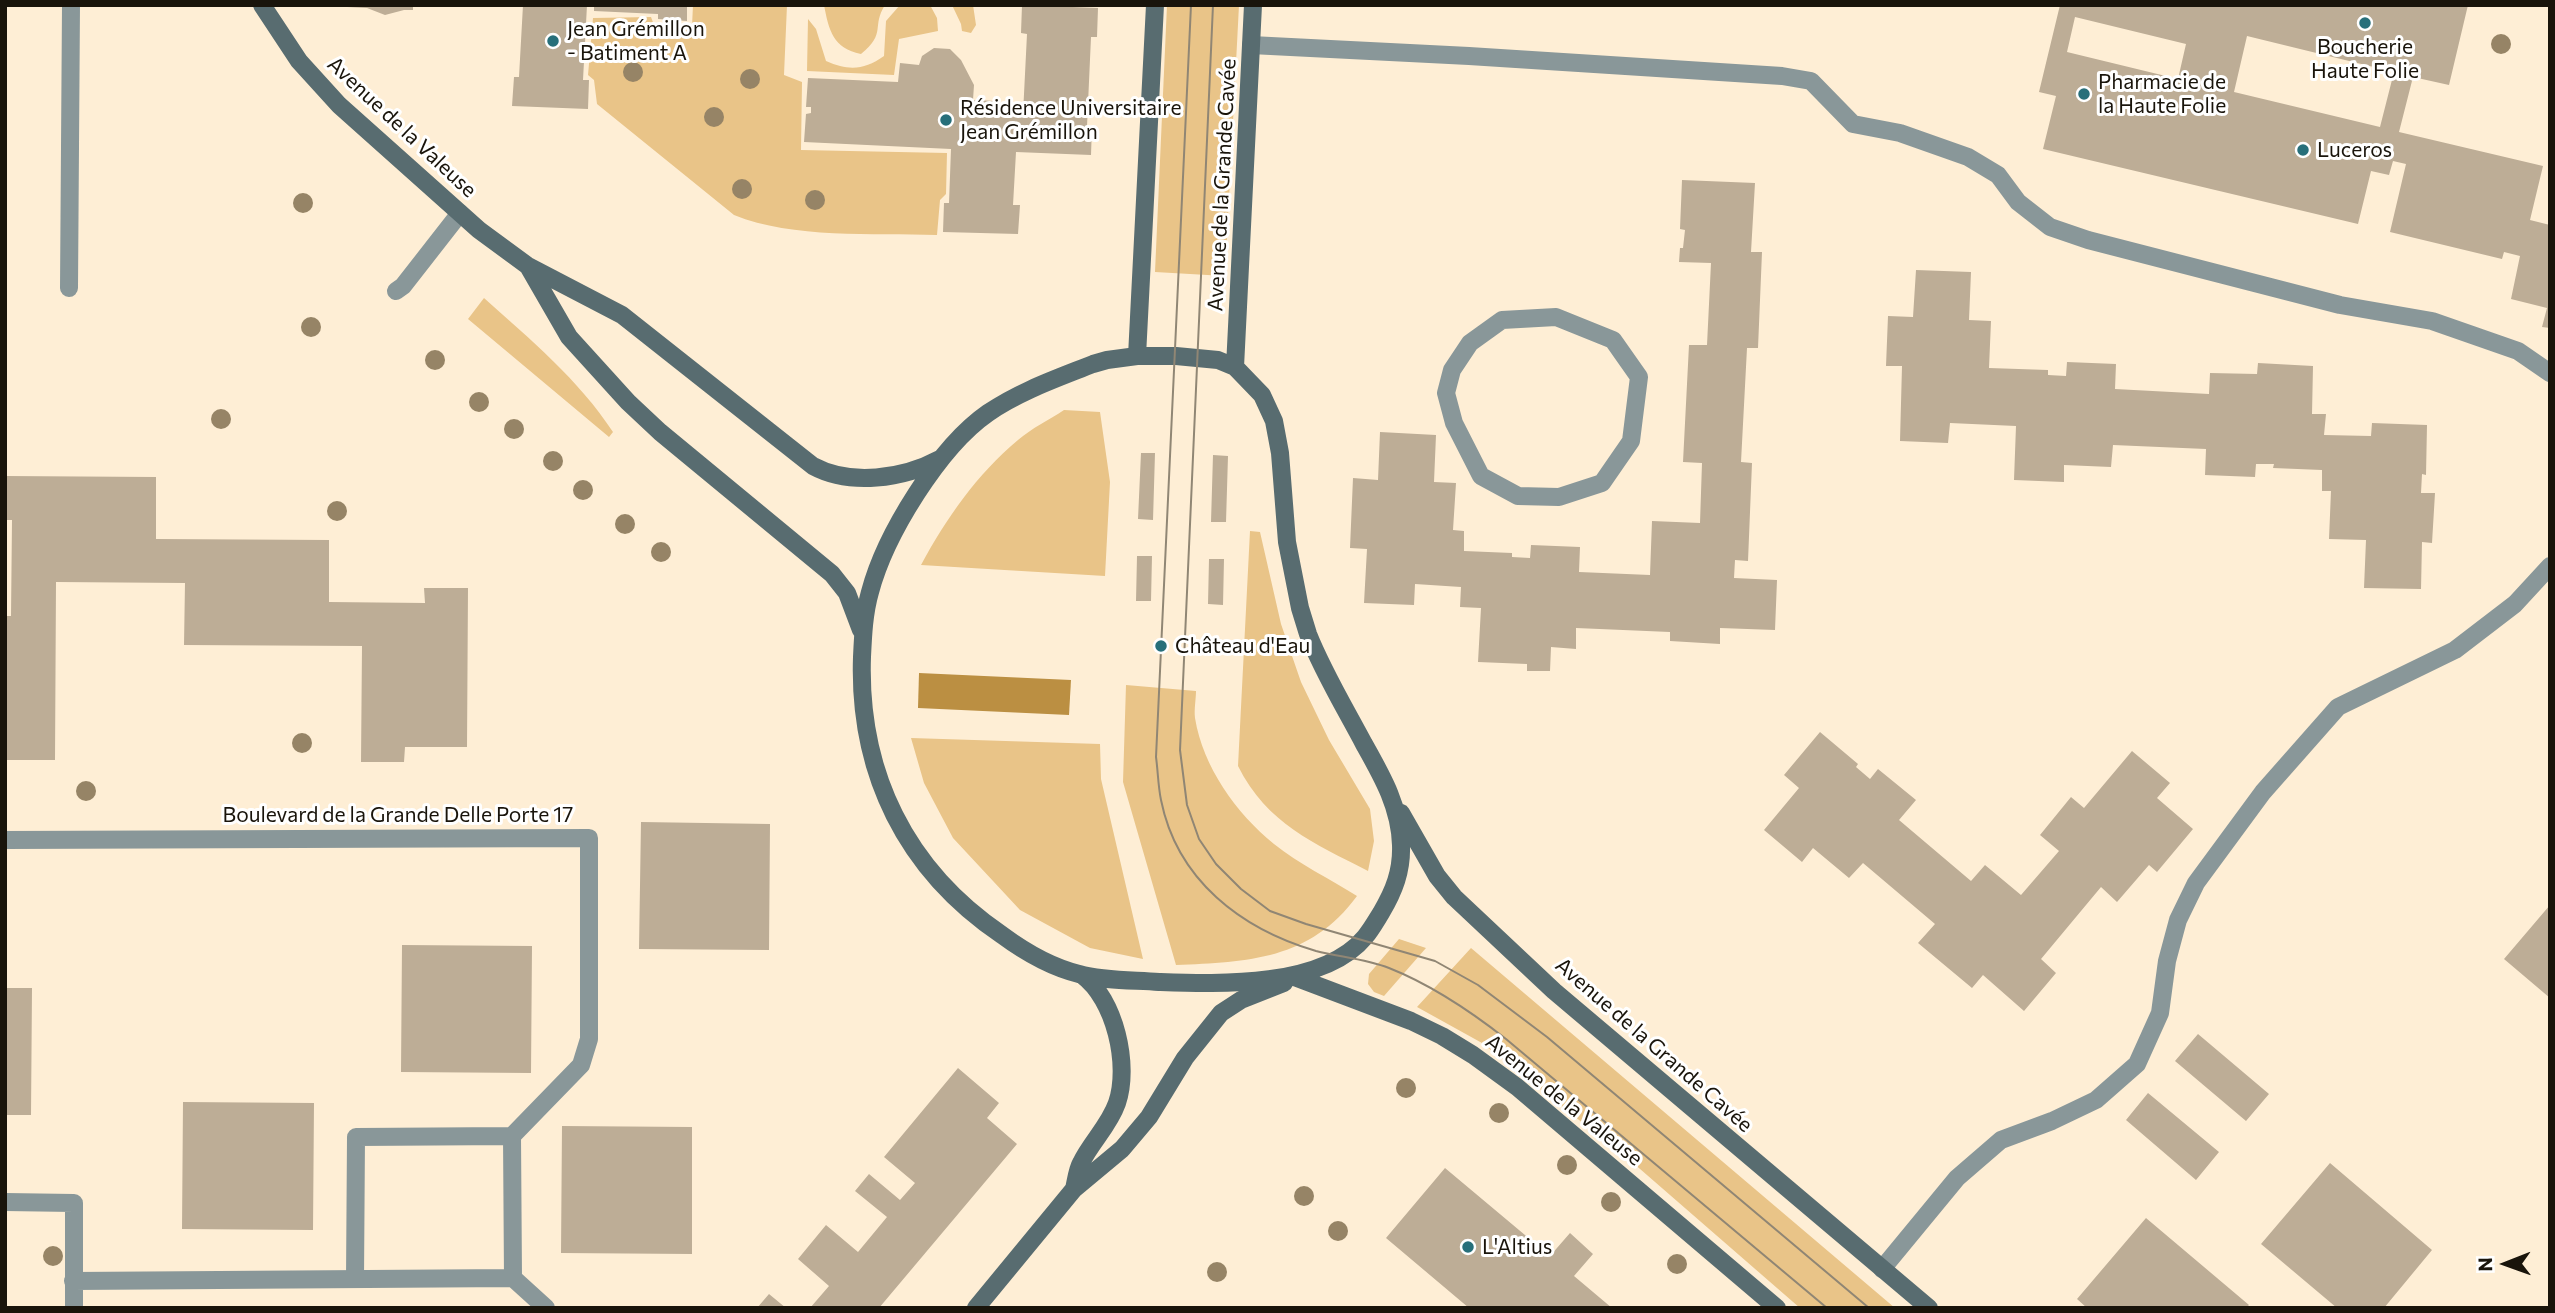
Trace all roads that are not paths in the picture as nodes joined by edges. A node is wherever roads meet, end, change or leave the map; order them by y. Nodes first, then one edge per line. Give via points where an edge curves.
1 (71, 5) edge
2 (262, 5) edge
3 (1155, 5) edge
4 (1253, 5) edge
5 (1251, 45) junction
6 (460, 213) junction
7 (528, 266) junction
8 (69, 288) dead end
9 (396, 291) dead end
10 (1138, 356) junction
11 (1235, 367) junction
12 (2550, 373) edge
13 (1446, 393) joint
14 (946, 456) junction
15 (2550, 566) edge
16 (863, 639) junction
17 (1387, 785) junction
18 (5, 839) edge
19 (1082, 975) junction
20 (1292, 976) junction
21 (512, 1136) junction
22 (1074, 1189) junction
23 (5, 1202) edge
24 (1882, 1269) junction
25 (513, 1278) junction
26 (355, 1279) junction
27 (73, 1281) junction
28 (74, 1308) edge
29 (546, 1308) edge
30 (976, 1308) edge
31 (1777, 1308) edge
32 (1929, 1308) edge

1 - 8 street
2 - 6 main road, Avenue de la Valeuse via 299,61 339,105
3 - 10 main road
4 - 5 main road, Avenue de la Grande Cavée
5 - 11 main road, Avenue de la Grande Cavée
5 - 12 street via 1469,55 1811,81 1853,124 1900,133 1968,157 1998,175 2018,202 2050,227 2340,305 2432,321 2518,351
6 - 7 main road, Avenue de la Valeuse
6 - 9 street
7 - 14 main road via 622,315 823,471 858,479 879,477 923,467
7 - 16 main road via 569,337 628,402 832,574 847,593
10 - 11 main road via 1218,360
10 - 14 main road via 1093,364 1010,400 986,415
11 - 17 main road via 1262,395 1274,421 1287,542 1308,634
13 - 13 street via 1454,423 1480,476 1518,496 1559,497 1602,483 1631,441 1639,377 1613,340 1556,317 1502,320 1470,344 1452,370
14 - 16 main road via 905,512 879,564 866,606
15 - 24 street via 2515,604 2455,650 2338,707 2263,792 2196,883 2178,919 2166,961 2160,1013 2137,1064 2096,1100 2001,1140 1957,1178
16 - 19 main road via 864,712 873,759 880,784 916,855 951,895 994,930 1050,964
17 - 20 main road via 1402,847 1395,891 1364,939 1341,957
17 - 24 main road, Avenue de la Grande Cavée via 1421,849 1454,897 1554,991
18 - 21 street, Boulevard de la Grande Delle Porte 17 via 589,838 589,1039 581,1065
19 - 20 main road via 1193,984
19 - 22 main road via 1095,987 1113,1021 1120,1079 1118,1101 1080,1164
20 - 22 main road via 1221,1013 1185,1058 1149,1117 1122,1149
20 - 31 main road, Avenue de la Valeuse via 1411,1021 1473,1055 1517,1087
21 - 25 street
21 - 26 street via 356,1137
22 - 30 main road
23 - 27 street via 74,1203
24 - 32 main road, Avenue de la Grande Cavée
25 - 26 street
25 - 29 street
26 - 27 street
27 - 28 street

